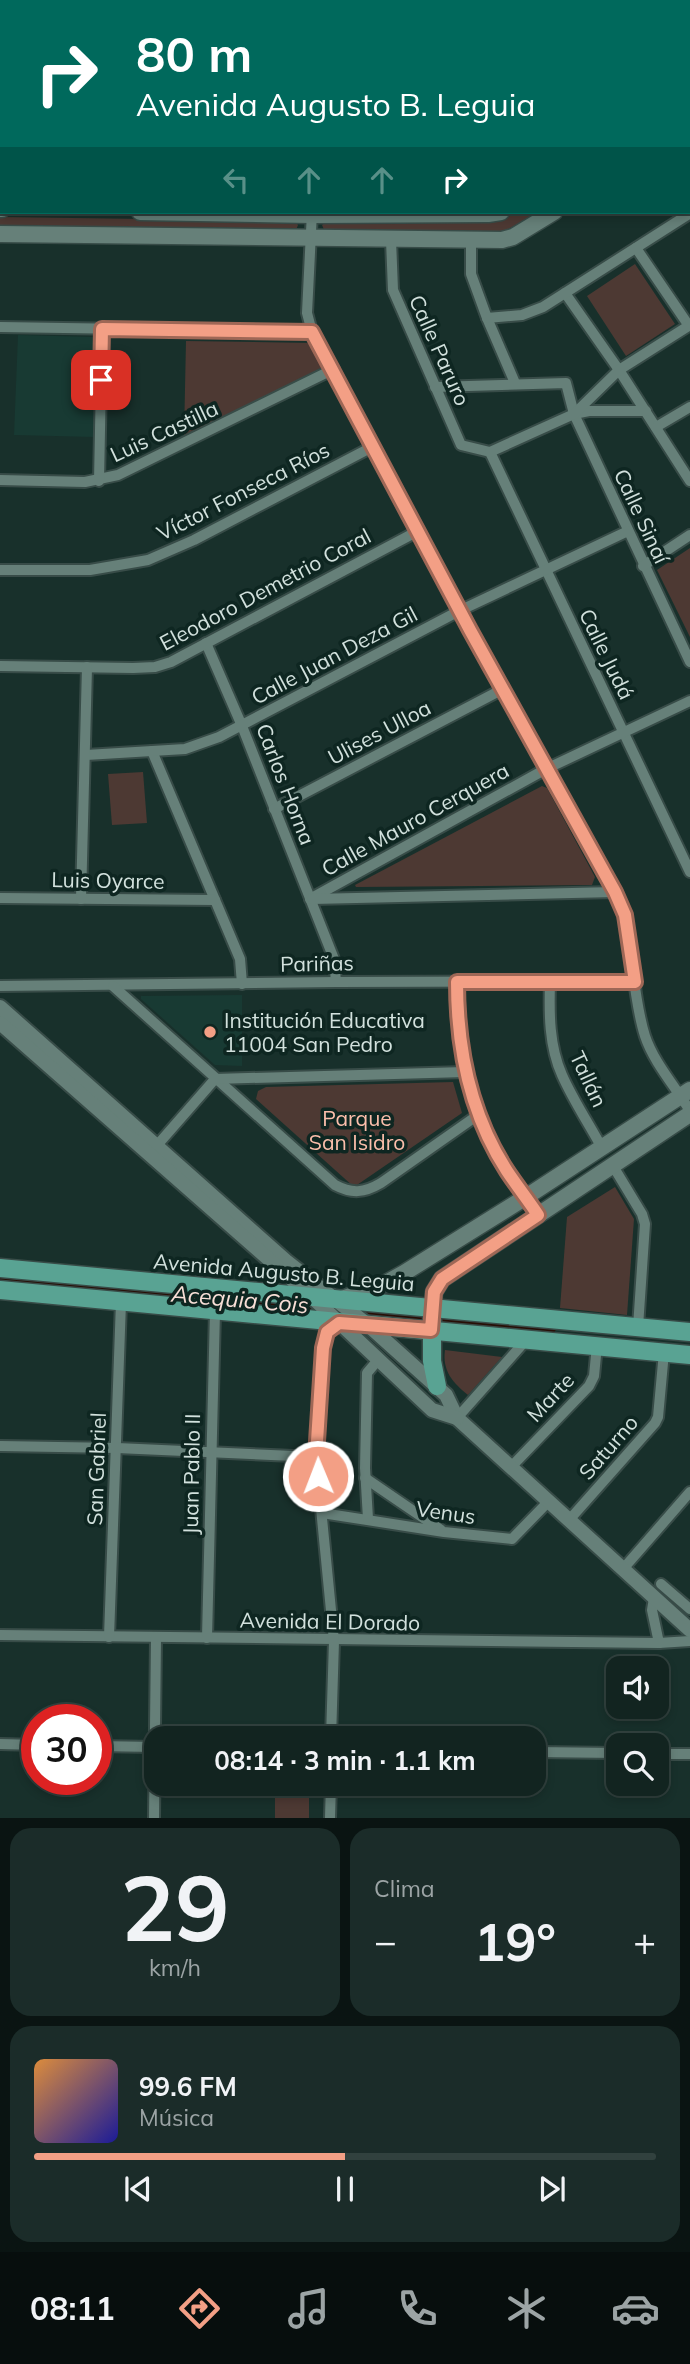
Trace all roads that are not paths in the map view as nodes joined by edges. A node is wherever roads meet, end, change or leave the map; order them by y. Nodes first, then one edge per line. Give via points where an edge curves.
1 (312, 214) edge
2 (551, 214) edge
3 (689, 214) edge
4 (0, 234) edge
5 (311, 239) junction
6 (391, 240) junction
7 (471, 241) junction
8 (636, 248) junction
9 (565, 293) junction
10 (487, 318) junction
11 (689, 326) edge
12 (0, 327) edge
13 (102, 329) junction
14 (312, 332) junction
15 (334, 369) junction
16 (619, 370) junction
17 (515, 383) junction
18 (435, 387) junction
19 (690, 407) edge
20 (646, 411) junction
21 (574, 414) junction
22 (656, 427) junction
23 (374, 446) junction
24 (490, 452) junction
25 (0, 480) edge
26 (99, 481) junction
27 (690, 481) edge
28 (418, 531) junction
29 (628, 531) junction
30 (690, 535) edge
31 (643, 566) junction
32 (0, 569) edge
33 (544, 570) junction
34 (460, 611) junction
35 (206, 643) junction
36 (690, 662) edge
37 (0, 666) edge
38 (88, 667) junction
39 (503, 689) junction
40 (690, 701) edge
41 (242, 726) junction
42 (623, 731) junction
43 (152, 751) junction
44 (86, 755) junction
45 (547, 769) junction
46 (274, 809) junction
47 (690, 872) edge
48 (615, 892) junction
49 (0, 898) edge
50 (81, 899) junction
51 (310, 899) junction
52 (215, 900) junction
53 (335, 982) junction
54 (457, 982) junction
55 (550, 982) junction
56 (635, 982) junction
57 (242, 984) junction
58 (0, 986) edge
59 (113, 986) junction
60 (0, 1007) edge
61 (0, 1023) edge
62 (465, 1072) junction
63 (215, 1079) junction
64 (686, 1093) edge
65 (690, 1112) edge
66 (478, 1115) junction
67 (602, 1148) junction
68 (153, 1150) junction
69 (613, 1166) junction
70 (526, 1197) junction
71 (538, 1215) junction
72 (0, 1268) edge
73 (0, 1290) edge
74 (313, 1298) junction
75 (339, 1300) junction
76 (121, 1302) junction
77 (433, 1309) junction
78 (215, 1311) junction
79 (339, 1323) junction
80 (369, 1325) junction
81 (638, 1327) junction
82 (431, 1329) junction
83 (690, 1332) edge
84 (527, 1339) junction
85 (597, 1345) junction
86 (664, 1352) junction
87 (690, 1355) edge
88 (378, 1360) junction
89 (437, 1386) junction
90 (457, 1418) junction
91 (0, 1446) edge
92 (117, 1448) junction
93 (211, 1452) junction
94 (316, 1457) junction
95 (512, 1466) junction
96 (365, 1478) junction
97 (690, 1492) edge
98 (549, 1501) junction
99 (322, 1513) junction
100 (368, 1519) junction
101 (570, 1519) junction
102 (444, 1532) junction
103 (623, 1569) junction
104 (662, 1584) dead end
105 (654, 1598) junction
106 (690, 1609) edge
107 (690, 1630) edge
108 (0, 1635) edge
109 (109, 1637) junction
110 (156, 1637) junction
111 (207, 1638) junction
112 (334, 1641) junction
113 (690, 1641) edge
114 (659, 1643) junction
115 (155, 1726) edge
116 (331, 1726) edge
117 (0, 1745) edge
118 (21, 1745) edge
119 (112, 1746) edge
120 (144, 1747) edge
121 (546, 1752) edge
122 (606, 1753) edge
123 (669, 1754) edge
124 (690, 1754) edge
125 (154, 1796) edge
126 (331, 1796) edge
127 (154, 1818) edge
128 (330, 1818) edge

1 - 5 street
2 - 7 main road via 513,237
3 - 8 street
4 - 5 main road
5 - 6 main road
5 - 14 street via 307,313
6 - 7 main road
6 - 18 street, Calle Paruro via 393,290
7 - 10 street via 471,274
8 - 9 street
8 - 11 street
9 - 10 street via 534,312
9 - 16 street
10 - 17 street
11 - 16 street
12 - 13 street
13 - 14 street
13 - 26 street
14 - 15 street
15 - 23 street
15 - 26 street, Luis Castilla
16 - 20 street
16 - 21 street
17 - 18 street
17 - 21 street, Calle Sinaí via 566,383
18 - 24 street, Calle Paruro via 461,445
19 - 22 street
20 - 21 street
20 - 22 street
21 - 24 street
21 - 29 street, Calle Sinaí
22 - 27 street
23 - 28 street
23 - 32 street, Víctor Fonseca Ríos via 148,560 90,570
24 - 33 street, Calle Judá
25 - 26 street, Luis Castilla
28 - 34 street
28 - 35 street, Eleodoro Demetrio Coral
29 - 31 street, Calle Sinaí
29 - 33 street, Calle Juan Deza Gil
30 - 31 street
31 - 36 street, Calle Sinaí
33 - 34 street, Calle Juan Deza Gil
33 - 42 street, Calle Judá
34 - 39 street
34 - 41 street, Calle Juan Deza Gil
35 - 38 street, Eleodoro Demetrio Coral via 155,667
35 - 41 street, Carlos Horna
37 - 38 street, Eleodoro Demetrio Coral
38 - 44 street
39 - 45 street
39 - 46 street, Ulises Ulloa
40 - 42 street, Calle Mauro Cerquera
41 - 43 street, Calle Juan Deza Gil via 200,745
41 - 46 street, Carlos Horna
42 - 45 street, Calle Mauro Cerquera
42 - 47 street, Calle Judá
43 - 44 street, Calle Juan Deza Gil
43 - 52 street
44 - 50 street
45 - 48 street
45 - 51 street, Calle Mauro Cerquera
46 - 51 street, Carlos Horna
48 - 51 street
48 - 56 street via 625,915
49 - 50 street, Luis Oyarce
50 - 52 street, Luis Oyarce
51 - 53 street, Carlos Horna via 334,959
52 - 57 street via 240,959
53 - 54 street, Pariñas
53 - 57 street, Pariñas
54 - 55 street, Pariñas
54 - 62 street
55 - 56 street, Pariñas
55 - 67 street, Tallán via 549,1016 561,1073
56 - 64 street via 645,1036 654,1056
57 - 59 street, Pariñas
58 - 59 street, Pariñas
59 - 63 street
60 - 68 street
61 - 68 street
62 - 63 street
62 - 66 street
63 - 66 street via 335,1185 355,1192 370,1190
63 - 68 street
64 - 65 street
64 - 67 main road
65 - 69 main road
66 - 70 street
67 - 70 main road
68 - 74 street
68 - 75 street
69 - 71 main road
69 - 81 street via 645,1224
70 - 71 street
70 - 75 main road via 386,1283
71 - 77 main road via 442,1279 434,1292
72 - 74 main road, Avenida Augusto B. Leguia
73 - 76 main road
74 - 75 main road, Avenida Augusto B. Leguia
74 - 79 street
75 - 77 main road, Avenida Augusto B. Leguia
75 - 80 street
76 - 78 main road
76 - 92 street, San Gabriel
77 - 81 main road, Avenida Augusto B. Leguia
77 - 82 main road
78 - 79 main road
78 - 93 street, Juan Pablo II
79 - 80 main road
79 - 88 street
79 - 94 street via 327,1332 323,1348
80 - 82 main road
80 - 89 street
81 - 83 main road, Avenida Augusto B. Leguia
82 - 84 main road
82 - 89 main road
84 - 85 main road
84 - 90 street
85 - 86 main road
85 - 95 street, Marte via 589,1386
86 - 87 main road
86 - 101 street, Saturno via 655,1423
88 - 90 street via 432,1410
88 - 96 street via 367,1373
89 - 90 street
90 - 95 street
91 - 92 street
92 - 93 street
92 - 109 street, San Gabriel
93 - 94 street
93 - 111 street, Juan Pablo II
94 - 99 street
95 - 98 street
96 - 100 street
96 - 102 street
97 - 103 street
98 - 101 street
98 - 102 street, Venus via 512,1539
99 - 100 street, Venus
99 - 112 street
100 - 102 street, Venus
101 - 103 street
103 - 105 street
104 - 106 street
105 - 107 street
105 - 114 street
108 - 109 street, Avenida El Dorado
109 - 110 street, Avenida El Dorado
110 - 111 street, Avenida El Dorado
110 - 115 street
111 - 112 street, Avenida El Dorado
112 - 114 street, Avenida El Dorado
112 - 116 street
113 - 114 street, Avenida El Dorado
117 - 118 street
119 - 120 street
121 - 122 street
123 - 124 street
125 - 127 street
126 - 128 street

